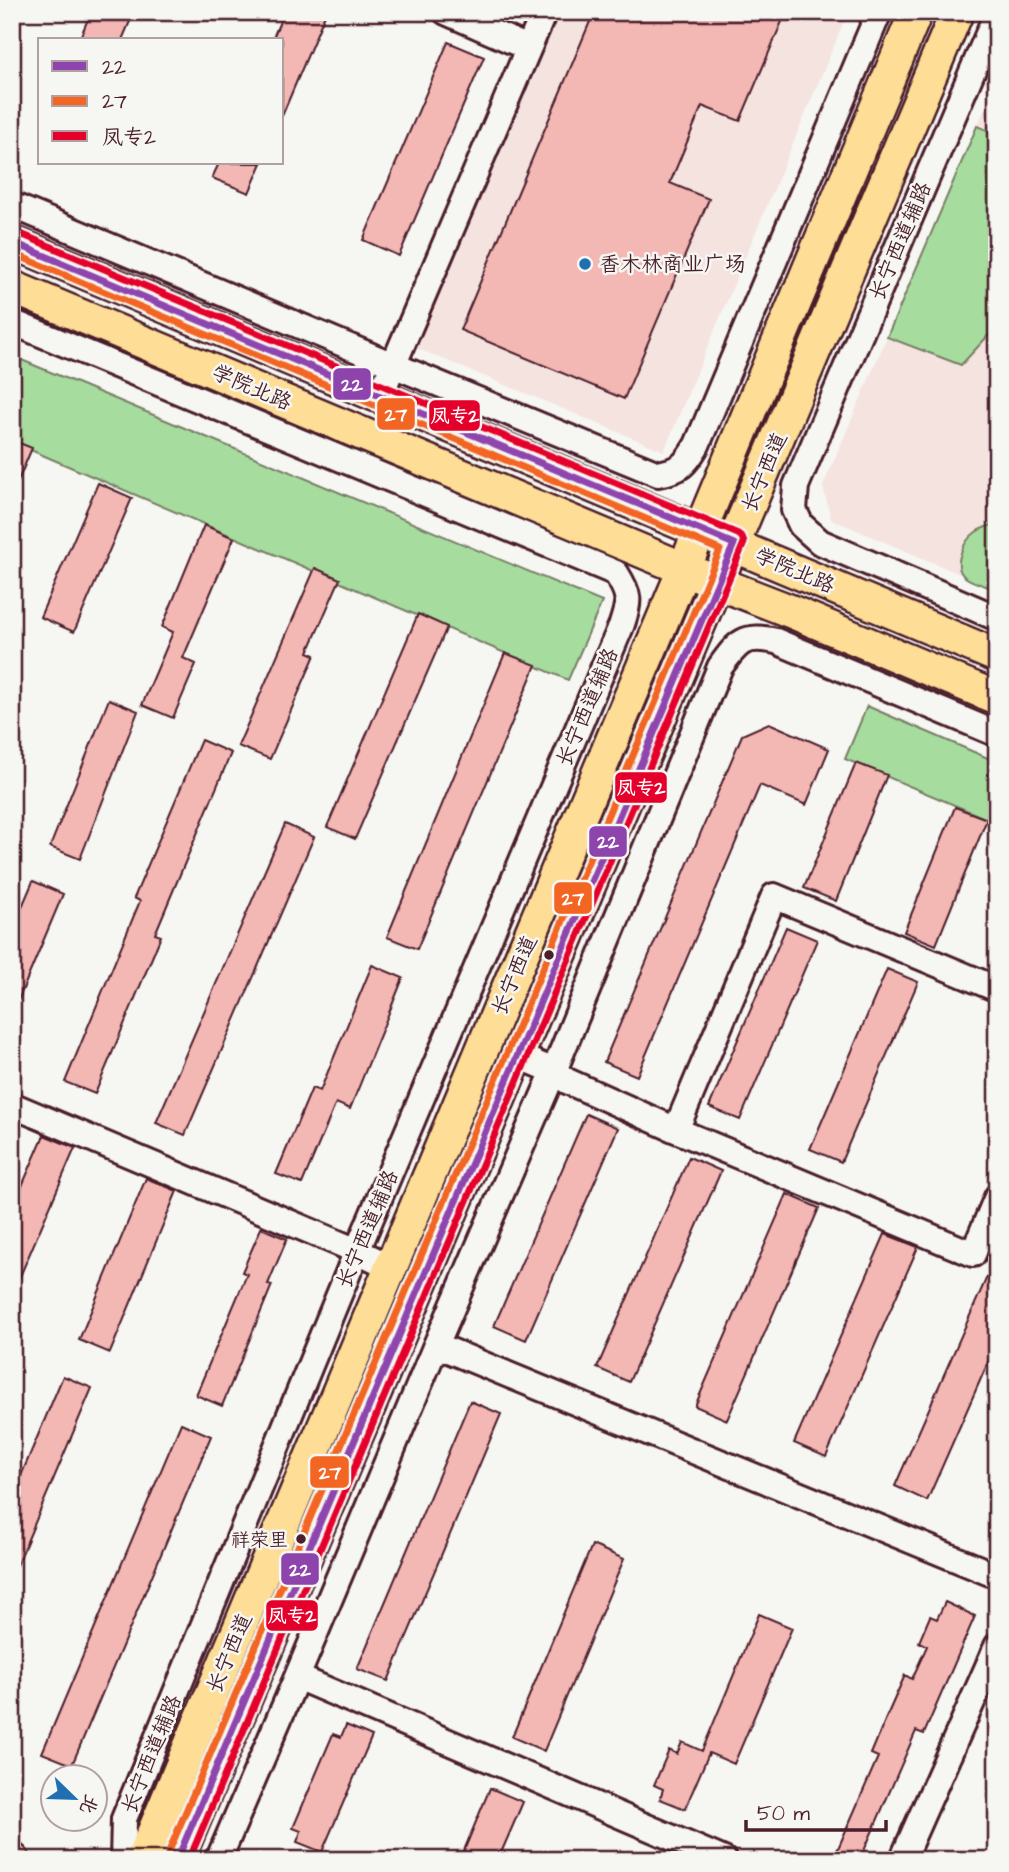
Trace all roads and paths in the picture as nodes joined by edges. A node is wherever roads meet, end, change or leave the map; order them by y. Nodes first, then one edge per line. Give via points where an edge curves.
1 (446, 12) edge
2 (544, 12) edge
3 (879, 12) edge
4 (916, 12) edge
5 (957, 12) edge
6 (997, 12) edge
7 (528, 48) junction
8 (12, 205) edge
9 (12, 242) edge
10 (12, 286) edge
11 (12, 322) edge
12 (393, 365) junction
13 (379, 397) junction
14 (700, 531) junction
15 (734, 544) junction
16 (684, 569) junction
17 (718, 583) junction
18 (997, 618) edge
19 (997, 656) edge
20 (997, 698) edge
21 (997, 734) edge
22 (997, 989) edge
23 (516, 1055) junction
24 (554, 1071) junction
25 (12, 1105) edge
26 (676, 1130) junction
27 (997, 1197) edge
28 (357, 1251) junction
29 (391, 1267) junction
30 (436, 1345) junction
31 (997, 1576) edge
32 (997, 1646) edge
33 (297, 1677) junction
34 (123, 1860) edge
35 (142, 1860) edge
36 (177, 1860) edge
37 (216, 1860) edge
38 (724, 1860) edge
39 (902, 1860) edge

1 - 7 street
2 - 7 street
3 - 12 street via 697,446 675,471 658,474
4 - 14 main road, 长宁西道
5 - 15 main road, 长宁西道
6 - 18 street, 长宁西道辅路 via 796,486 794,510 801,525 820,542
7 - 12 street
8 - 12 street
9 - 13 main road, 学院北路
10 - 16 main road, 学院北路
11 - 28 street, 长宁西道辅路 via 616,573 627,590 629,603 622,625
12 - 13 street
13 - 14 main road, 学院北路
14 - 15 main road, 学院北路
14 - 16 main road, 长宁西道
15 - 17 main road, 长宁西道
15 - 19 main road, 学院北路
16 - 17 main road, 学院北路
16 - 29 main road, 长宁西道
17 - 20 main road, 学院北路
17 - 23 main road, 长宁西道
21 - 24 street via 776,641 757,637 735,646 720,667
22 - 26 street via 774,896
23 - 24 street
23 - 36 main road, 长宁西道
24 - 26 street
24 - 30 street
25 - 28 street
26 - 27 street via 973,1254
28 - 29 street
28 - 34 street, 长宁西道辅路 via 124,1819
29 - 35 main road, 长宁西道
30 - 31 street
30 - 33 street
32 - 39 street
33 - 37 street
33 - 38 street

